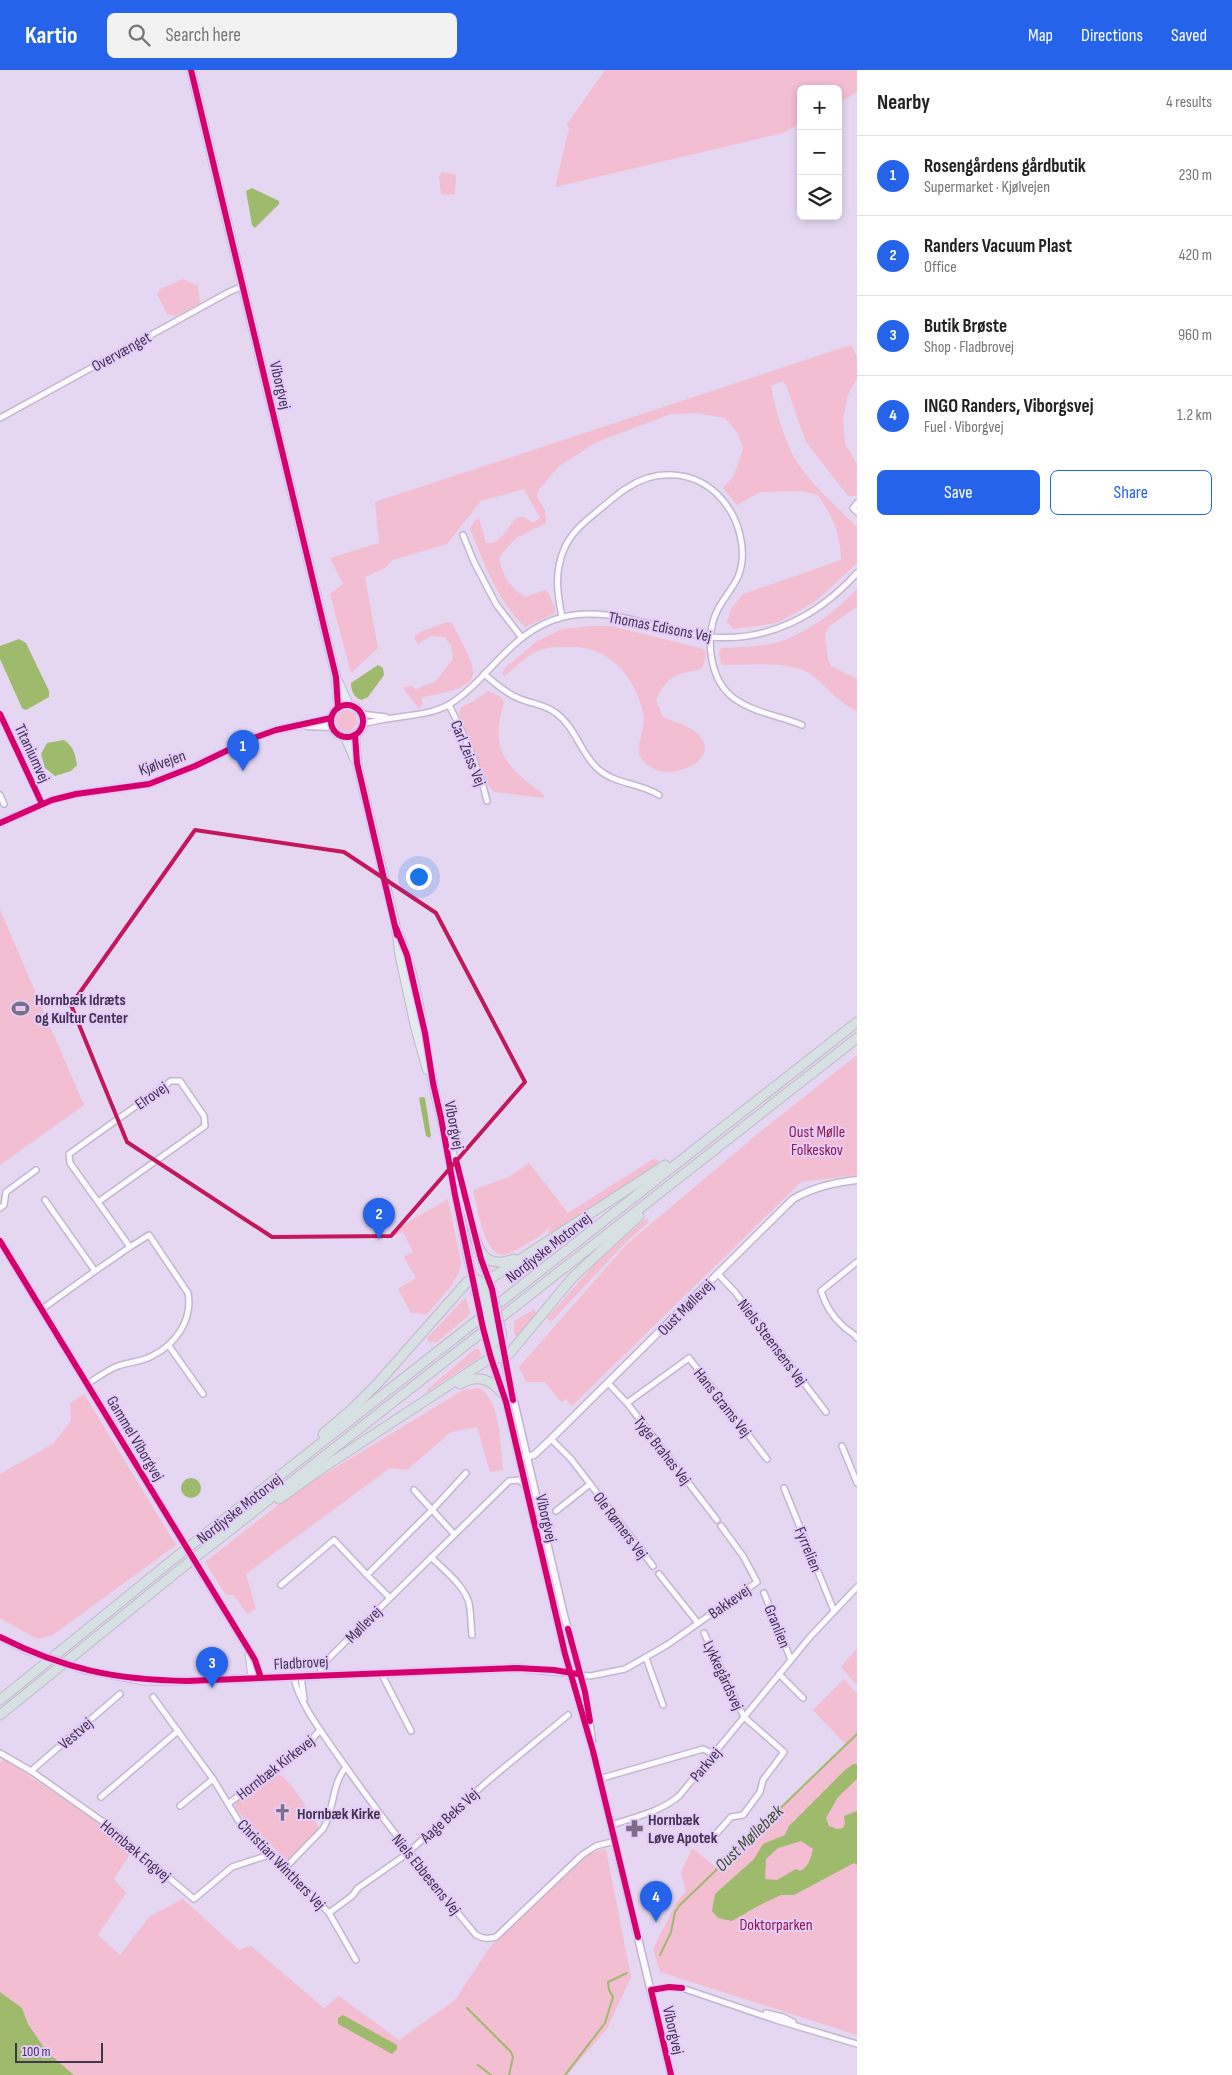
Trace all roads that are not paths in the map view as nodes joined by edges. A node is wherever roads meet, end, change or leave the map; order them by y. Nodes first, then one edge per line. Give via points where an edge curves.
1 (191, 70) edge
2 (243, 286) junction
3 (0, 418) edge
4 (857, 503) edge
5 (855, 510) edge
6 (463, 535) dead end
7 (857, 573) edge
8 (562, 617) junction
9 (712, 637) junction
10 (522, 638) junction
11 (484, 674) junction
12 (336, 677) junction
13 (349, 705) junction
14 (449, 705) junction
15 (338, 708) junction
16 (361, 714) junction
17 (386, 717) junction
18 (1, 718) edge
19 (331, 718) junction
20 (363, 724) junction
21 (802, 725) dead end
22 (301, 726) junction
23 (332, 727) junction
24 (355, 735) junction
25 (345, 737) junction
26 (357, 763) junction
27 (659, 795) dead end
28 (0, 797) edge
29 (487, 801) dead end
30 (4, 804) dead end
31 (42, 804) junction
32 (0, 823) edge
33 (857, 1022) edge
34 (857, 1038) edge
35 (810, 1058) junction
36 (789, 1091) junction
37 (441, 1118) junction
38 (36, 1170) dead end
39 (857, 1180) edge
40 (45, 1200) dead end
41 (98, 1202) junction
42 (0, 1208) edge
43 (476, 1240) junction
44 (0, 1241) edge
45 (130, 1247) junction
46 (529, 1254) junction
47 (857, 1262) edge
48 (95, 1271) junction
49 (718, 1274) junction
50 (473, 1279) junction
51 (484, 1285) junction
52 (42, 1309) junction
53 (857, 1338) edge
54 (168, 1346) junction
55 (496, 1351) junction
56 (608, 1383) junction
57 (87, 1384) junction
58 (203, 1394) dead end
59 (504, 1395) junction
60 (424, 1402) junction
61 (627, 1403) junction
62 (826, 1412) dead end
63 (551, 1439) junction
64 (842, 1446) dead end
65 (526, 1457) junction
66 (767, 1459) dead end
67 (466, 1473) dead end
68 (590, 1484) junction
69 (857, 1484) edge
70 (526, 1486) junction
71 (784, 1488) dead end
72 (414, 1490) dead end
73 (432, 1510) junction
74 (556, 1510) dead end
75 (717, 1520) dead end
76 (721, 1526) dead end
77 (454, 1534) junction
78 (199, 1539) junction
79 (431, 1557) junction
80 (653, 1566) dead end
81 (183, 1568) junction
82 (659, 1574) dead end
83 (367, 1575) junction
84 (280, 1585) dead end
85 (857, 1587) edge
86 (764, 1593) dead end
87 (389, 1597) junction
88 (834, 1611) junction
89 (556, 1615) junction
90 (698, 1623) junction
91 (704, 1633) dead end
92 (472, 1635) dead end
93 (0, 1637) edge
94 (248, 1651) junction
95 (646, 1658) junction
96 (791, 1660) junction
97 (381, 1673) junction
98 (570, 1673) junction
99 (779, 1674) junction
100 (321, 1675) junction
101 (580, 1675) junction
102 (297, 1676) junction
103 (252, 1678) junction
104 (261, 1678) junction
105 (120, 1694) dead end
106 (154, 1697) dead end
107 (803, 1698) dead end
108 (0, 1700) edge
109 (663, 1704) dead end
110 (0, 1715) edge
111 (568, 1715) dead end
112 (744, 1717) junction
113 (320, 1730) junction
114 (178, 1731) junction
115 (411, 1731) dead end
116 (593, 1751) junction
117 (0, 1753) edge
118 (714, 1754) junction
119 (346, 1767) junction
120 (31, 1772) junction
121 (213, 1779) junction
122 (599, 1779) junction
123 (101, 1797) dead end
124 (229, 1803) junction
125 (180, 1806) dead end
126 (611, 1825) junction
127 (716, 1834) dead end
128 (615, 1841) junction
129 (408, 1852) junction
130 (272, 1854) junction
131 (286, 1868) junction
132 (329, 1913) junction
133 (356, 1960) dead end
134 (651, 1990) junction
135 (857, 2044) edge
136 (671, 2075) edge

1 - 2 main road, Viborgvej
2 - 3 street, Overvænget
2 - 12 main road, Viborgvej
4 - 5 street
6 - 10 street via 496,604
7 - 9 street, Thomas Edisons Vej via 826,602 786,626 764,634
8 - 9 street, Thomas Edisons Vej via 620,616
8 - 9 street via 557,569 565,546 578,528 626,488 648,477 666,474 688,477 717,494 736,522 741,537 742,557 738,575 718,609
8 - 10 street, Thomas Edisons Vej
9 - 21 street via 712,658 717,675 734,698 748,707
10 - 11 street, Thomas Edisons Vej
11 - 14 street, Thomas Edisons Vej
11 - 27 street via 505,692 544,706 567,722 588,758 604,774
12 - 13 main road, Viborgvej
12 - 15 main road, Viborgvej
13 - 15 main road
13 - 16 main road
14 - 17 street, Thomas Edisons Vej via 423,714
14 - 29 street, Carl Zeiss Vej via 472,753
15 - 19 main road
16 - 17 street, Thomas Edisons Vej
16 - 20 main road
17 - 20 street, Thomas Edisons Vej
18 - 31 street, Titaniumvej
19 - 22 street, Kjølvejen
19 - 23 main road
20 - 24 main road
22 - 23 street, Kjølvejen
22 - 31 street, Kjølvejen via 251,739 149,784 76,794
23 - 25 main road
24 - 25 main road
24 - 26 main road, Viborgvej
25 - 26 main road, Viborgvej
26 - 37 main road, Viborgvej via 396,928 414,985
28 - 30 street
31 - 32 street, Kjølvejen
33 - 35 highway, Nordjyske Motorvej
34 - 36 highway, Nordjyske Motorvej
35 - 46 highway via 657,1171
35 - 78 highway, Nordjyske Motorvej
36 - 55 highway via 598,1253 558,1293 509,1354
36 - 81 highway, Nordjyske Motorvej
37 - 43 main road, Viborgvej via 456,1160
37 - 50 main road, Viborgvej
38 - 42 street via 6,1192 4,1205
39 - 49 street, Oust Møllevej via 830,1183 793,1199
40 - 48 street
41 - 41 street, Elrovej via 205,1126 204,1116 180,1081 171,1081 69,1154 70,1163
41 - 45 street, Elrovej
43 - 46 highway via 483,1255 498,1263
43 - 51 main road, Viborgvej
44 - 52 main road, Gammel Viborgvej
45 - 48 street
45 - 54 street via 149,1235 188,1293 190,1302 184,1326
46 - 51 highway
47 - 53 street via 821,1291 826,1306
48 - 52 street
49 - 56 street, Oust Møllevej
49 - 62 street, Niels Steensens Vej
50 - 51 highway
50 - 78 highway via 464,1285 352,1409
51 - 55 highway, bridge via 482,1305
51 - 55 main road, Viborgvej, bridge via 502,1334
52 - 57 main road, Gammel Viborgvej
54 - 57 street via 151,1357 116,1366
54 - 58 street
55 - 59 street, Viborgvej
55 - 60 highway
55 - 65 street, Viborgvej
56 - 61 street, Tyge Brahes Vej
56 - 63 street, Oust Møllevej
57 - 94 main road, Gammel Viborgvej, bridge
59 - 60 highway via 484,1378 476,1378
59 - 70 street, Viborgvej
60 - 81 highway via 320,1469
61 - 66 street, Hans Grams Vej via 689,1358
61 - 75 street, Tyge Brahes Vej
63 - 65 street, Oust Møllevej
63 - 68 street, Ole Rømers Vej
64 - 69 street
65 - 101 street, Viborgvej
67 - 73 street
68 - 74 street, Ole Rømers Vej
68 - 80 street, Ole Rømers Vej
70 - 77 street, Møllevej via 519,1480 509,1481
70 - 89 street, Viborgvej
71 - 88 street, Fyrrelien
72 - 73 street
73 - 77 street
73 - 83 street
76 - 90 street, Bakkevej via 757,1582
77 - 79 street, Møllevej
78 - 108 highway, Nordjyske Motorvej
79 - 87 street, Møllevej
79 - 92 street via 466,1596
81 - 110 highway, Nordjyske Motorvej
82 - 90 street, Lykkegårdsvej
83 - 84 street, Møllevej via 334,1540
83 - 87 street, Møllevej
85 - 88 street, Parkvej
86 - 96 street, Granlien
87 - 100 street, Møllevej via 324,1662
88 - 96 street, Parkvej
89 - 98 street, Viborgvej
89 - 101 street via 574,1668
90 - 95 street, Bakkevej
91 - 112 street, Lykkegårdsvej
93 - 103 main road, Fladbrovej, bridge via 26,1650 85,1670 144,1681
94 - 103 main road, Gammel Viborgvej
94 - 104 main road, Gammel Viborgvej via 258,1666
95 - 101 street, Bakkevej via 607,1674
95 - 109 street
96 - 99 street, Parkvej
97 - 98 main road, Fladbrovej via 517,1668
97 - 100 main road, Fladbrovej
97 - 115 street
98 - 101 street, Fladbrovej
98 - 116 street, Viborgvej
99 - 107 street
99 - 112 street, Parkvej
100 - 102 main road, Fladbrovej
101 - 116 street, Viborgvej via 589,1712
102 - 104 main road, Fladbrovej
102 - 113 street, Niels Ebbesens Vej via 304,1702
103 - 104 main road, Fladbrovej
105 - 120 street, Vestvej
106 - 114 street, Christian Winthers Vej
111 - 129 street, Aage Beks Vej
112 - 118 street, Parkvej
112 - 127 street via 784,1752 743,1815 731,1817
113 - 119 street, Niels Ebbesens Vej
113 - 124 street, Hornbæk Kirkevej via 306,1746
114 - 121 street, Christian Winthers Vej
114 - 123 street
116 - 122 street, Viborgvej
117 - 120 street, Hornbæk Engvej
118 - 122 street via 703,1749
118 - 126 street, Parkvej via 670,1804
119 - 129 street, Niels Ebbesens Vej
119 - 131 street via 338,1778 323,1829
120 - 130 street, Hornbæk Engvej via 102,1821 194,1899 232,1867
121 - 124 street, Christian Winthers Vej
121 - 125 street
122 - 126 street, Viborgvej
124 - 130 street, Christian Winthers Vej via 238,1820
126 - 128 street, Viborgvej
128 - 129 street, Niels Ebbesens Vej via 589,1850 496,1937 488,1940 476,1935
128 - 134 street, Viborgvej
129 - 132 street, Aage Beks Vej
130 - 131 street, Christian Winthers Vej
131 - 132 street, Christian Winthers Vej
132 - 133 street, Christian Winthers Vej
134 - 135 street via 682,1988 755,2012 782,2017
134 - 136 street, Viborgvej

